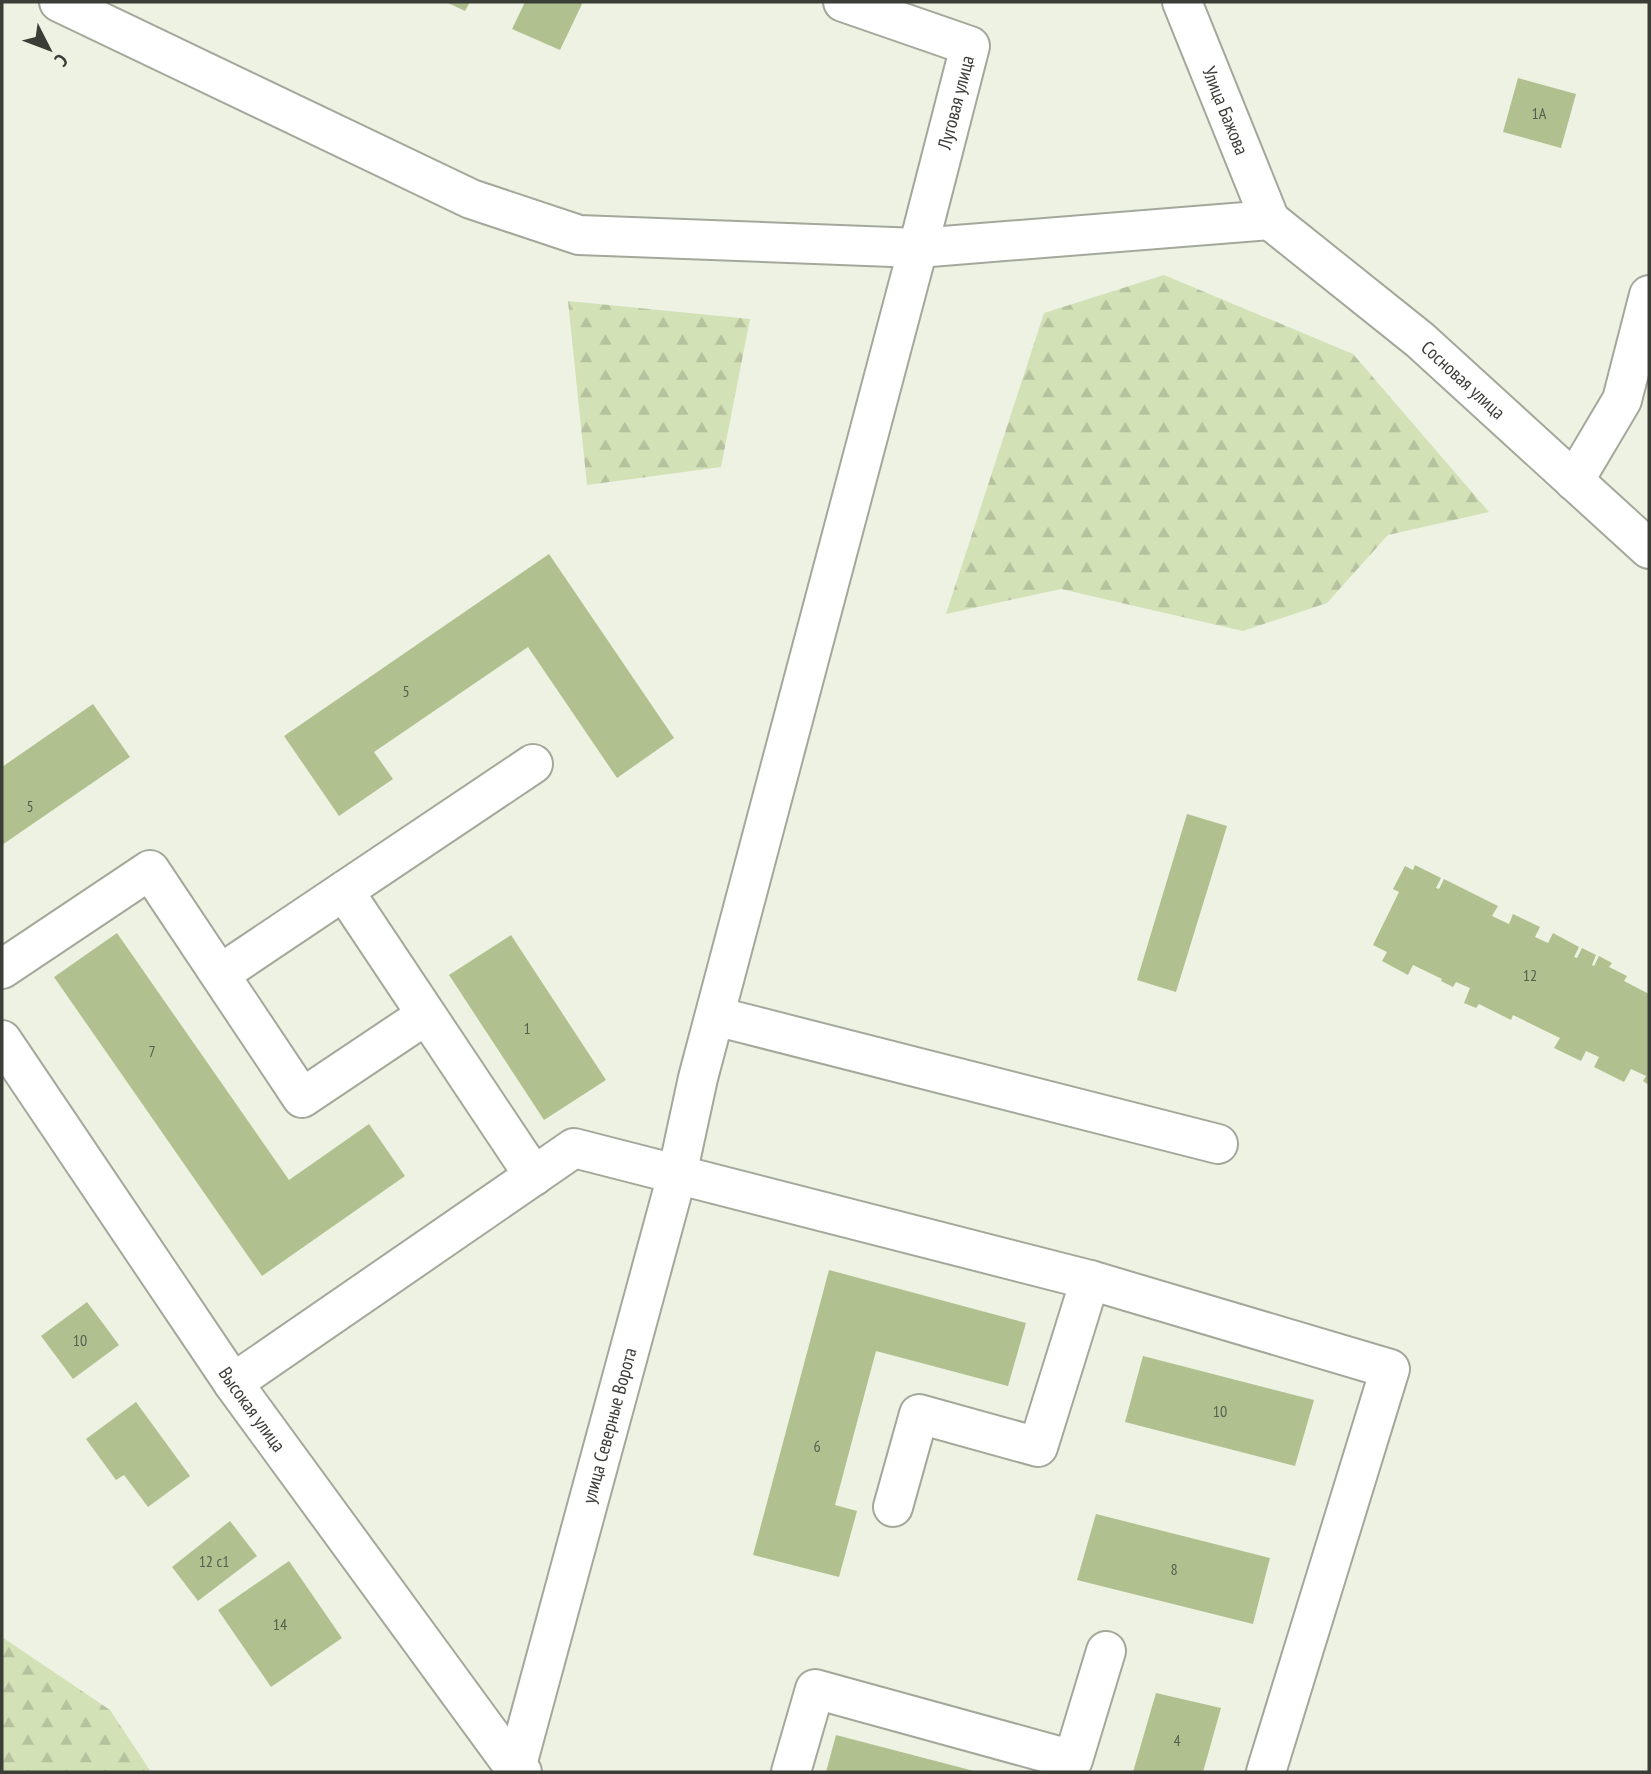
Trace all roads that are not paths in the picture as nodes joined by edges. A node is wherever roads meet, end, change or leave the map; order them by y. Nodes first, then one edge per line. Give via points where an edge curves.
1 (59, 2) edge
2 (843, 2) edge
3 (1182, 2) edge
4 (1270, 220) junction
5 (918, 248) junction
6 (1649, 295) edge
7 (1574, 481) junction
8 (1649, 549) edge
9 (533, 764) dead end
10 (344, 891) junction
11 (2, 969) edge
12 (220, 974) junction
13 (426, 1015) junction
14 (715, 1016) junction
15 (2, 1040) edge
16 (1218, 1144) dead end
17 (677, 1175) junction
18 (534, 1176) junction
19 (1090, 1280) junction
20 (233, 1383) junction
21 (893, 1507) dead end
22 (1106, 1651) dead end
23 (517, 1772) edge
24 (791, 1772) edge
25 (1266, 1772) edge

1 - 5 street via 471,200 579,234
2 - 5 street, Луговая улица via 970,46
3 - 4 street, Улица Бажова
4 - 5 street
4 - 7 street, Сосновая улица via 1420,340
5 - 14 street, улица Северные Ворота
6 - 7 street via 1622,400
7 - 8 street, Сосновая улица
9 - 10 street
10 - 12 street
10 - 13 street
11 - 12 street via 150,870
12 - 13 street via 302,1098
13 - 18 street
14 - 16 street
14 - 17 street, улица Северные Ворота
15 - 20 street, Высокая улица
17 - 18 street via 574,1149
17 - 19 street
17 - 23 street, улица Северные Ворота
18 - 20 street
19 - 21 street via 1038,1447 919,1414
19 - 25 street via 1390,1369
20 - 23 street, Высокая улица
22 - 24 street via 1073,1760 815,1689

